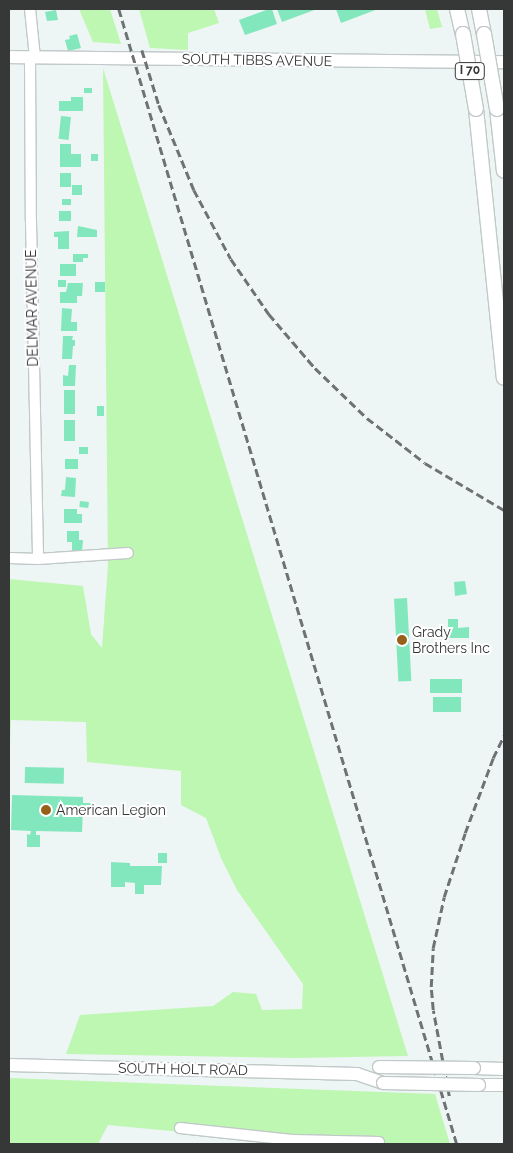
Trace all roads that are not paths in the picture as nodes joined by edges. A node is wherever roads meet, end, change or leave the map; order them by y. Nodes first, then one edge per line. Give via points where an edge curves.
1 (30, 9) edge
2 (458, 9) edge
3 (479, 9) edge
4 (9, 57) edge
5 (33, 57) junction
6 (504, 62) edge
7 (504, 171) edge
8 (504, 378) edge
9 (128, 553) dead end
10 (9, 558) edge
11 (38, 559) junction
12 (9, 1066) edge
13 (504, 1069) edge
14 (357, 1074) junction
15 (504, 1085) edge
16 (180, 1128) dead end
17 (292, 1142) edge
18 (379, 1142) dead end

1 - 5 street, DELMAR AVENUE
2 - 8 highway, I 70, bridge via 476,109
3 - 7 highway, I 70, bridge via 497,109
4 - 5 main road, SOUTH TIBBS AVENUE
5 - 6 main road, SOUTH TIBBS AVENUE
5 - 11 street, DELMAR AVENUE via 31,221
9 - 11 street
10 - 11 street
12 - 14 main road, SOUTH HOLT ROAD
13 - 14 main road, SOUTH HOLT ROAD, bridge via 378,1067
14 - 15 main road, SOUTH HOLT ROAD, bridge via 383,1083
16 - 17 street
17 - 18 street

